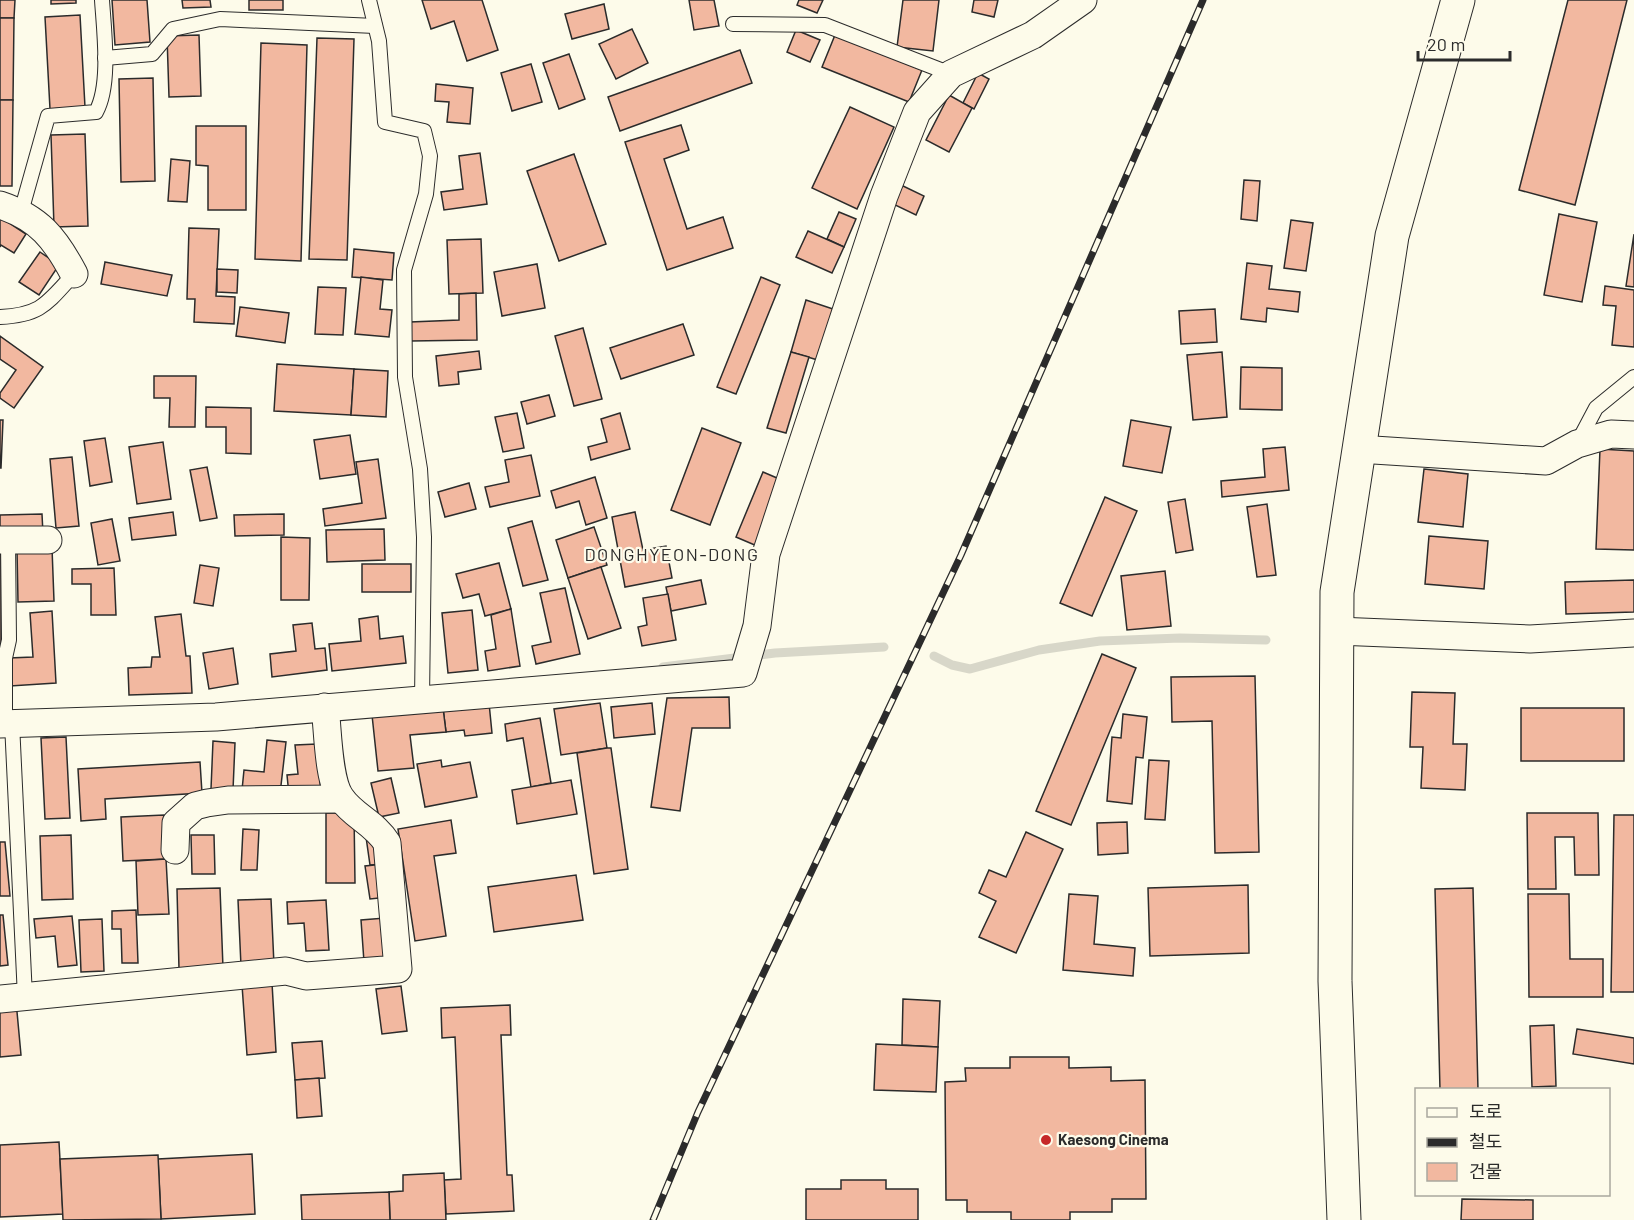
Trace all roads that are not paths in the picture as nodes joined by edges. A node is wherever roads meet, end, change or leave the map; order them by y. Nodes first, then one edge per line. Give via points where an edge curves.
1 (102, 0) edge
2 (369, 0) edge
3 (1083, 0) edge
4 (1458, 0) edge
5 (733, 24) dead end
6 (375, 26) junction
7 (105, 58) junction
8 (951, 74) junction
9 (11, 208) edge
10 (74, 274) joint
11 (0, 317) edge
12 (1634, 377) edge
13 (1634, 435) edge
14 (1577, 444) junction
15 (1358, 449) junction
16 (4, 540) edge
17 (48, 540) dead end
18 (1337, 631) junction
19 (1634, 633) edge
20 (422, 693) junction
21 (325, 708) junction
22 (6, 723) edge
23 (341, 799) junction
24 (175, 850) dead end
25 (12, 998) edge
26 (1344, 1220) edge

1 - 7 lane
2 - 6 lane
3 - 8 street via 1033,35
4 - 15 main road via 1392,236
5 - 8 lane via 825,24
6 - 7 lane via 220,19 173,29 152,54
6 - 20 lane via 385,122 424,131 430,156 426,194 404,270 405,377 420,469 424,537
7 - 9 lane via 101,104 96,112 48,116
8 - 20 street via 917,112 884,196 766,554 757,626 743,673
9 - 10 street via 40,225 60,247
10 - 11 lane via 38,311
12 - 14 lane via 1596,408
13 - 14 street via 1611,434
14 - 15 street via 1546,461
15 - 18 main road via 1337,592
16 - 17 street
16 - 22 lane via 9,640 5,658
18 - 19 street via 1530,639
18 - 26 main road via 1335,981
20 - 21 street
21 - 22 street via 216,717
21 - 23 street via 335,783
22 - 25 lane
23 - 24 street via 228,800 195,806 176,823
23 - 25 street via 379,830 387,843 398,969 306,976 286,971

